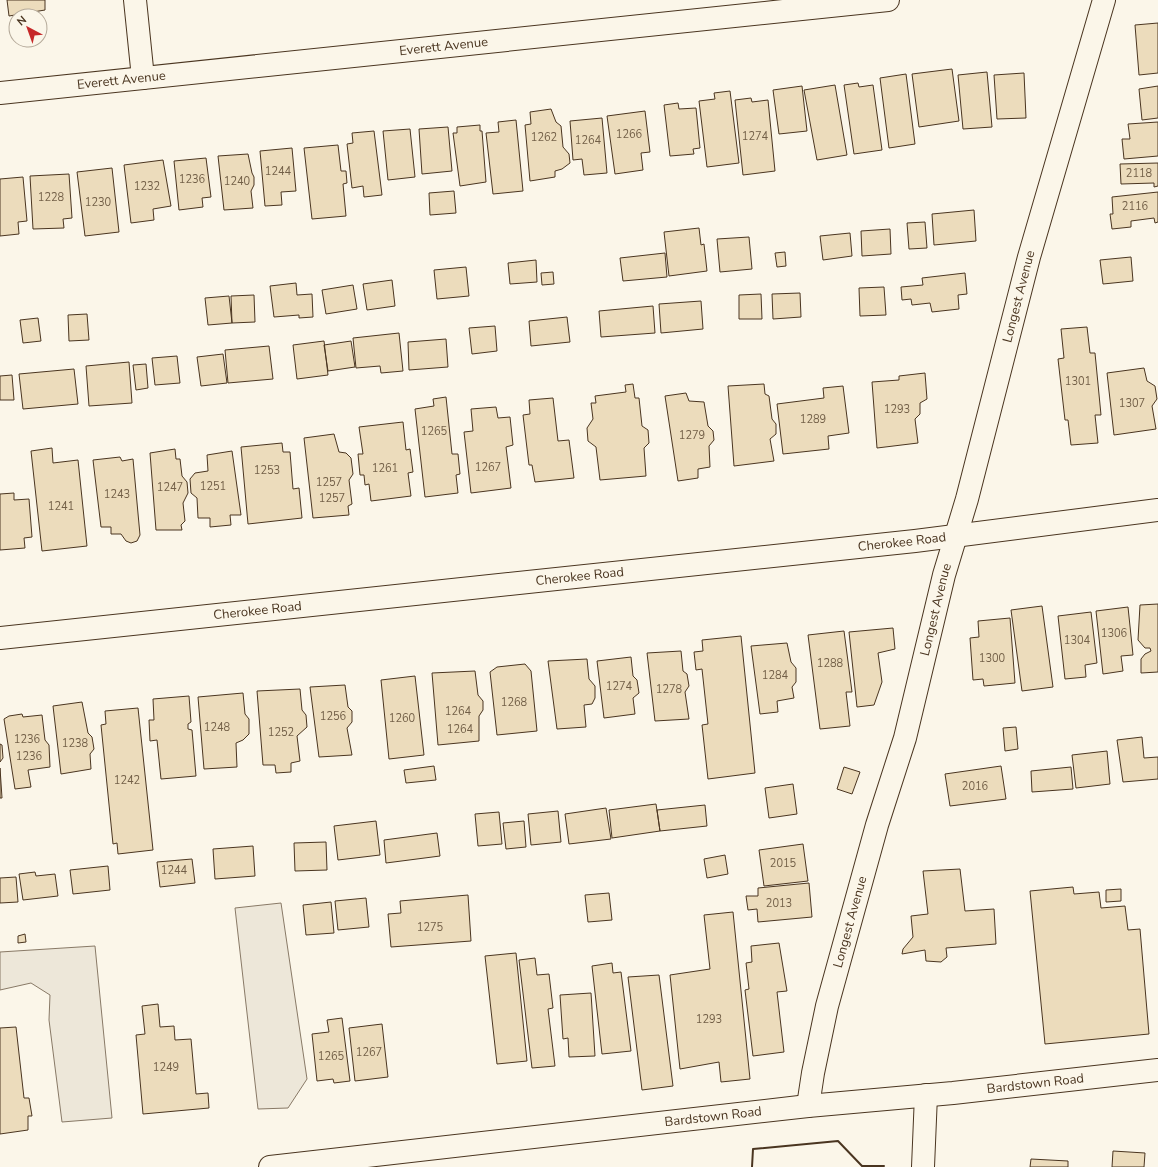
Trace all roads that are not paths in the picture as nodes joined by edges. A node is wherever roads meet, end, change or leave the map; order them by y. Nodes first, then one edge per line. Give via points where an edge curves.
1 (135, 0) edge
2 (888, 0) edge
3 (1104, 0) edge
4 (143, 78) junction
5 (0, 93) edge
6 (1158, 510) edge
7 (956, 536) junction
8 (0, 638) edge
9 (1158, 1070) edge
10 (926, 1095) junction
11 (808, 1106) junction
12 (270, 1167) edge
13 (922, 1167) edge

1 - 4 street
2 - 4 street, Everett Avenue
3 - 7 street, Longest Avenue via 1029,257
4 - 5 street, Everett Avenue
6 - 7 street, Cherokee Road
7 - 8 street, Cherokee Road
7 - 11 street, Longest Avenue via 944,575 905,738 827,1006
9 - 10 street, Bardstown Road
10 - 11 street, Bardstown Road
10 - 13 street
11 - 12 street, Bardstown Road

